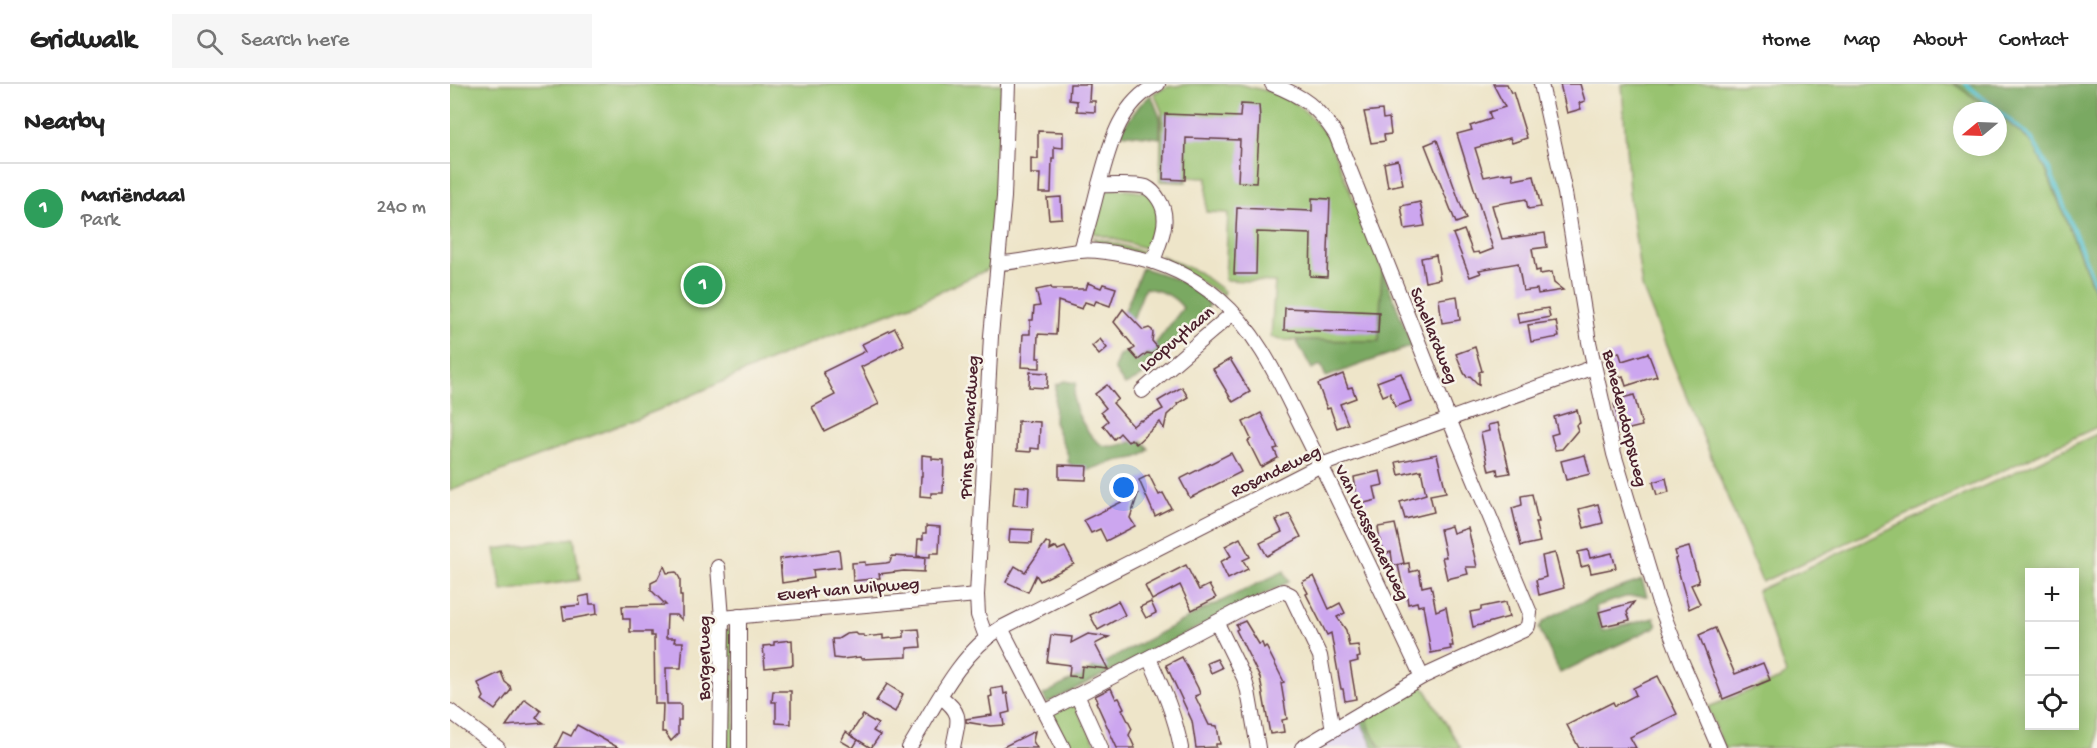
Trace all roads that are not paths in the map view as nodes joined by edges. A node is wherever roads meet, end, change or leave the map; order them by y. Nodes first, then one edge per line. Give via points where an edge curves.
1 (1008, 84) edge
2 (1158, 84) edge
3 (1272, 84) edge
4 (1541, 84) edge
5 (1099, 185) junction
6 (1081, 250) junction
7 (1153, 262) junction
8 (999, 263) junction
9 (1233, 313) junction
10 (1594, 367) junction
11 (1142, 391) dead end
12 (1449, 419) junction
13 (1321, 465) junction
14 (718, 567) dead end
15 (977, 595) junction
16 (739, 616) junction
17 (722, 618) junction
18 (1217, 623) junction
19 (1001, 628) junction
20 (986, 637) junction
21 (1149, 658) junction
22 (1422, 677) junction
23 (1077, 695) junction
24 (941, 697) junction
25 (450, 711) edge
26 (1045, 712) junction
27 (1333, 730) junction
28 (498, 748) edge
29 (720, 748) edge
30 (739, 748) edge
31 (909, 748) edge
32 (952, 748) edge
33 (1063, 748) edge
34 (1101, 748) edge
35 (1181, 748) edge
36 (1258, 748) edge
37 (1302, 748) edge
38 (1719, 748) edge

1 - 8 street, Prins Bernhardweg
2 - 5 street via 1122,117
3 - 12 street, Schellardweg via 1296,94 1321,112 1336,135
4 - 10 street, Benedendorpsweg via 1565,193
5 - 6 street
5 - 7 street via 1144,187 1157,196 1165,221
6 - 7 street, Van Wassenaerweg
6 - 8 street, Van Wassenaerweg
7 - 9 street, Van Wassenaerweg via 1184,274
8 - 15 street, Prins Bernhardweg via 991,336
9 - 11 street, Loopuytlaan
9 - 13 street, Van Wassenaerweg via 1258,345
10 - 12 street, Rosandeweg
10 - 38 street, Benedendorpsweg via 1614,454 1658,600
12 - 13 street, Rosandeweg
12 - 22 street, Schellardweg via 1530,613 1528,626
13 - 19 street, Rosandeweg
13 - 22 street, Van Wassenaerweg
14 - 17 street, Borgerweg
15 - 16 street, Evert van Wilpweg
15 - 20 street, Prins Bernhardweg via 978,615
16 - 17 street, Evert van Wilpweg
16 - 30 street, Borgerweg
17 - 29 street, Borgerweg
18 - 21 street
18 - 27 street via 1277,592 1290,595 1320,656
18 - 36 street via 1244,678
19 - 20 street, Rosandeweg
19 - 26 street
20 - 24 street via 967,657
21 - 23 street
21 - 35 street via 1172,710
22 - 27 street
23 - 26 street
23 - 34 street
24 - 31 street
24 - 32 street via 956,710 958,717
25 - 28 street
26 - 33 street
27 - 37 street

